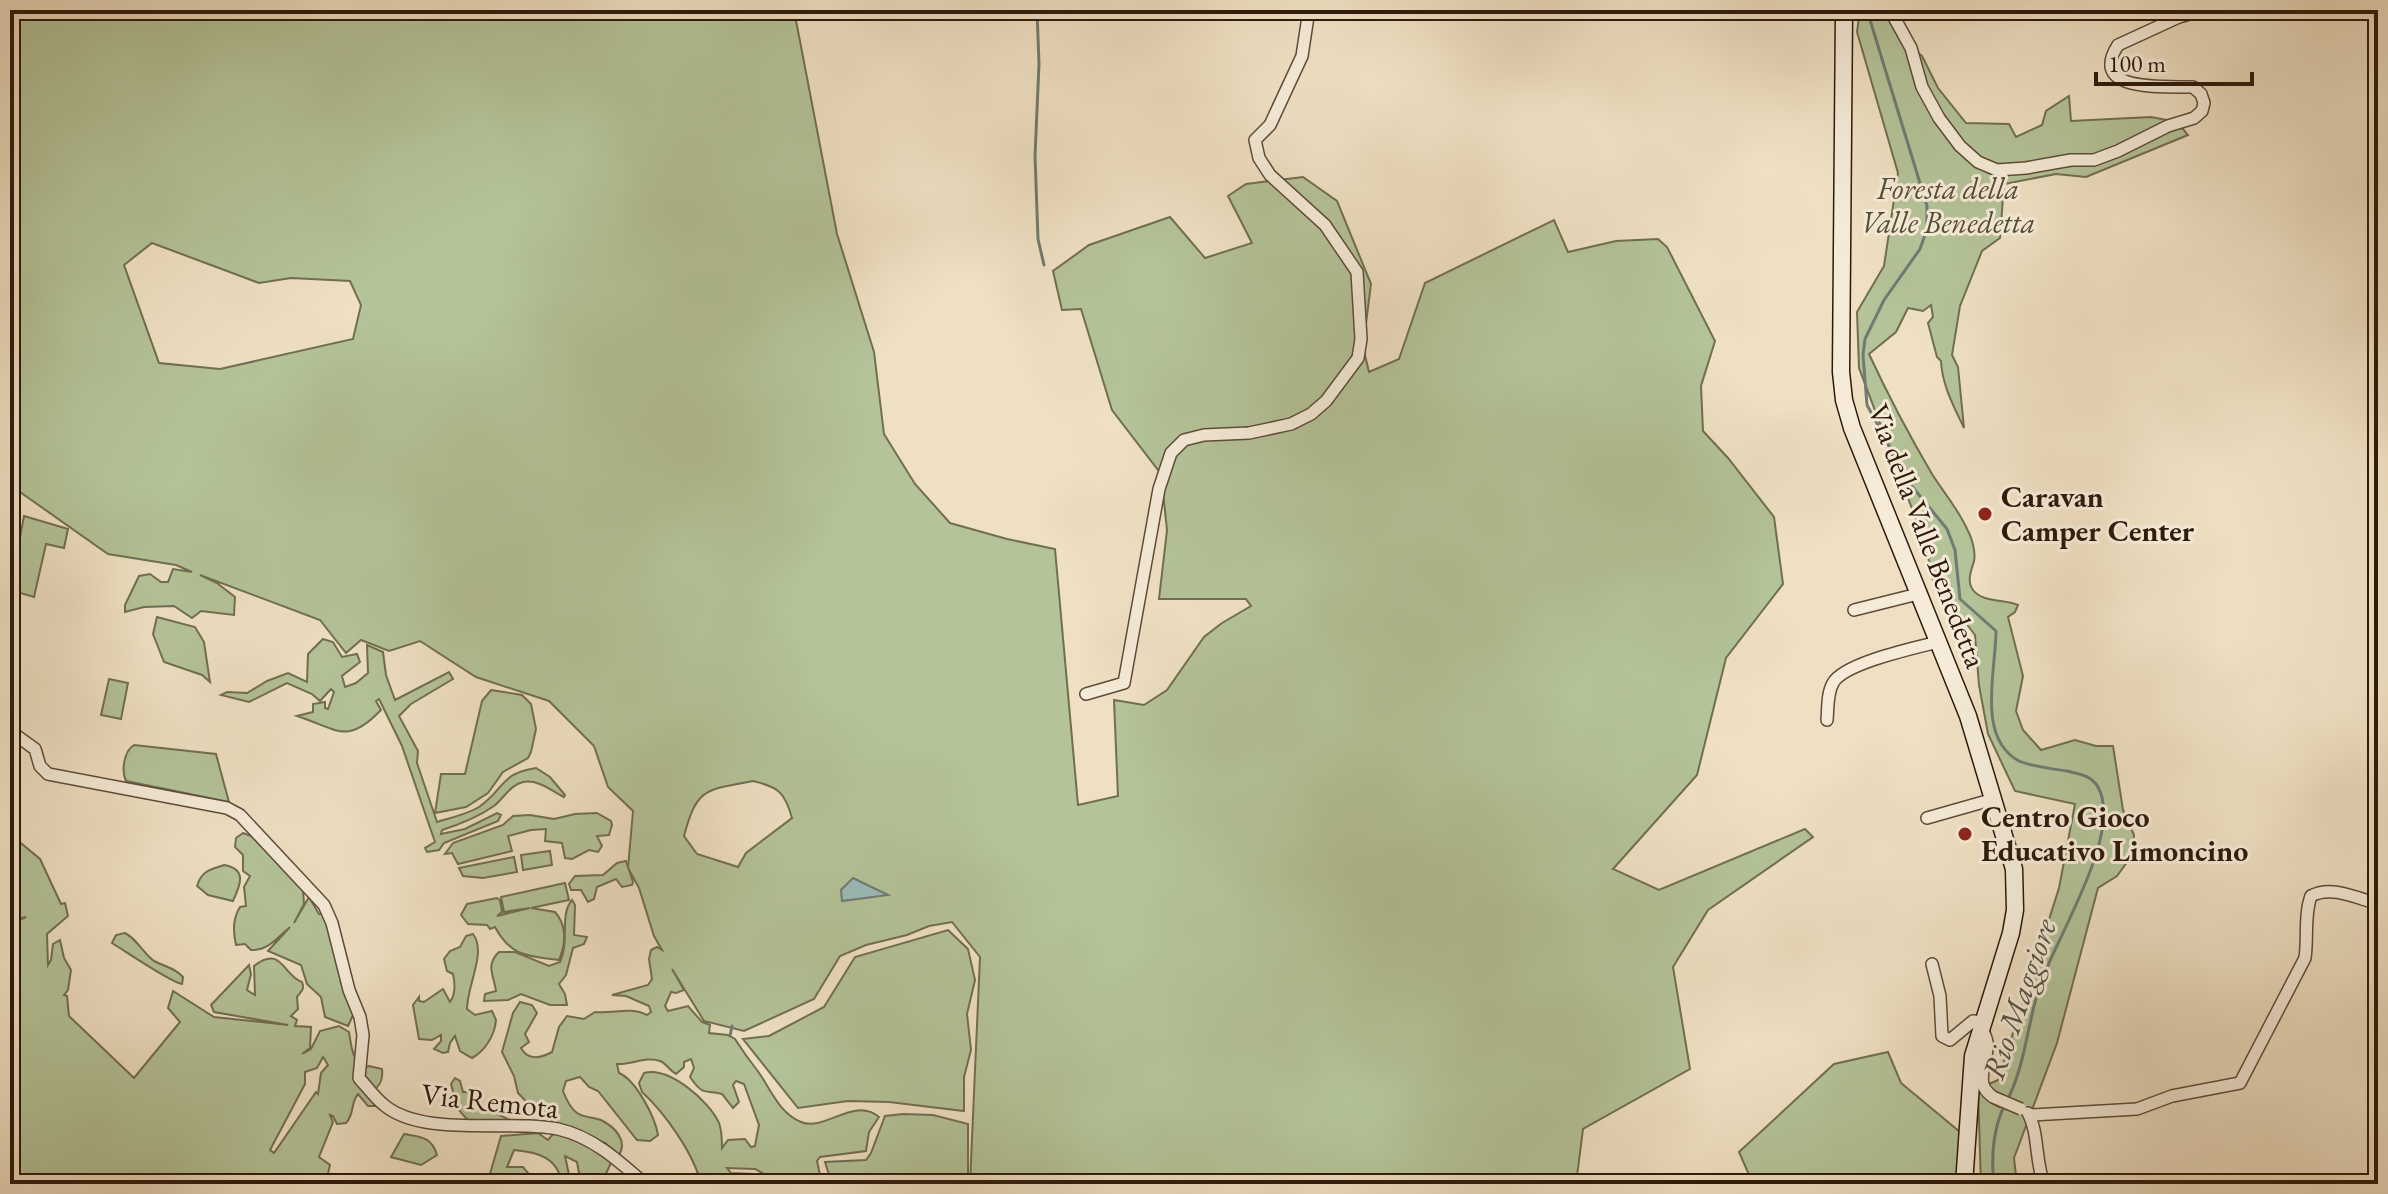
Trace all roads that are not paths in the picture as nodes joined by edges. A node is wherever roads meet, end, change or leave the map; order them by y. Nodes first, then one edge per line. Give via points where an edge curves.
1 (1309, 10) edge
2 (1844, 10) edge
3 (1890, 10) edge
4 (2204, 10) edge
5 (1918, 594) junction
6 (1854, 610) dead end
7 (1938, 642) junction
8 (1086, 694) dead end
9 (1827, 720) dead end
10 (10, 731) edge
11 (1994, 799) junction
12 (1927, 818) dead end
13 (2378, 904) edge
14 (1932, 964) dead end
15 (1983, 1025) junction
16 (2026, 1112) junction
17 (645, 1184) edge
18 (1964, 1184) edge
19 (2044, 1184) edge

1 - 8 street via 1302,56 1270,125 1255,140 1270,175 1325,225 1357,272 1358,358 1311,414 1249,433 1184,440 1171,453 1159,489 1124,683
2 - 5 main road, Via della Valle Benedetta via 1844,400
3 - 4 street via 1939,118 1960,146 1997,170 2094,160 2194,118 2204,103 2193,87 2124,82 2110,67 2118,45
5 - 6 street
5 - 7 main road, Via della Valle Benedetta
7 - 9 street via 1839,674 1830,687
7 - 11 main road, Via della Valle Benedetta
10 - 17 street, Via Remota via 35,749 48,774 227,808 240,815 324,905 360,1017 359,1078 385,1106 408,1119 558,1129 596,1143
11 - 12 street
11 - 15 main road, Via della Valle Benedetta via 2014,869 2015,910
13 - 16 street via 2335,891 2311,896 2305,958 2240,1083 2172,1096 2137,1109
14 - 15 street via 1942,1036 1950,1040 1973,1021
15 - 16 street, bridge via 1987,1042 1982,1083 1993,1097
15 - 18 main road, Via della Valle Benedetta via 1971,1071
16 - 19 street via 2035,1130

